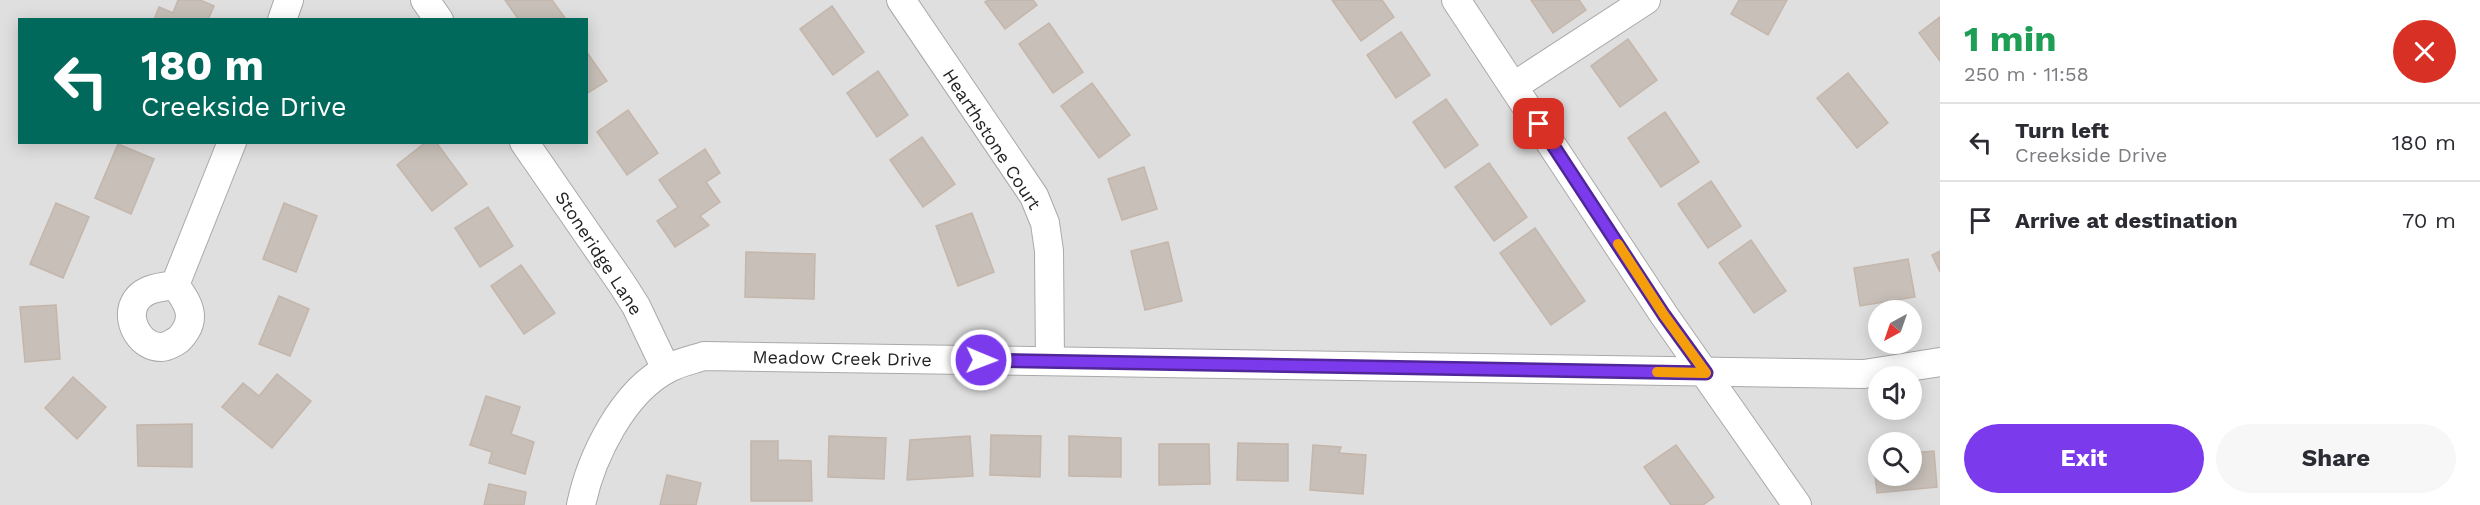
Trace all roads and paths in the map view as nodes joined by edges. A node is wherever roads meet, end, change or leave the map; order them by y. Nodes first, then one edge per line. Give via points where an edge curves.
1 (289, 0) edge
2 (425, 0) edge
3 (901, 0) edge
4 (1456, 0) edge
5 (1646, 0) edge
6 (283, 18) edge
7 (437, 18) edge
8 (1514, 86) junction
9 (231, 144) edge
10 (525, 144) edge
11 (175, 285) dead end
12 (1050, 361) junction
13 (1940, 362) edge
14 (666, 369) junction
15 (1706, 373) junction
16 (581, 505) edge
17 (1797, 505) edge

1 - 6 street
2 - 7 street
3 - 12 street, Hearthstone Court via 1034,196 1045,223 1049,251
4 - 8 street
5 - 8 street
8 - 15 street
9 - 11 street
10 - 14 street, Stoneridge Lane via 636,306
12 - 14 street, Meadow Creek Drive via 704,356
12 - 15 street, Meadow Creek Drive
13 - 15 street, Meadow Creek Drive via 1864,374
14 - 16 street, Meadow Creek Drive via 632,396 614,423 596,459
15 - 17 street

